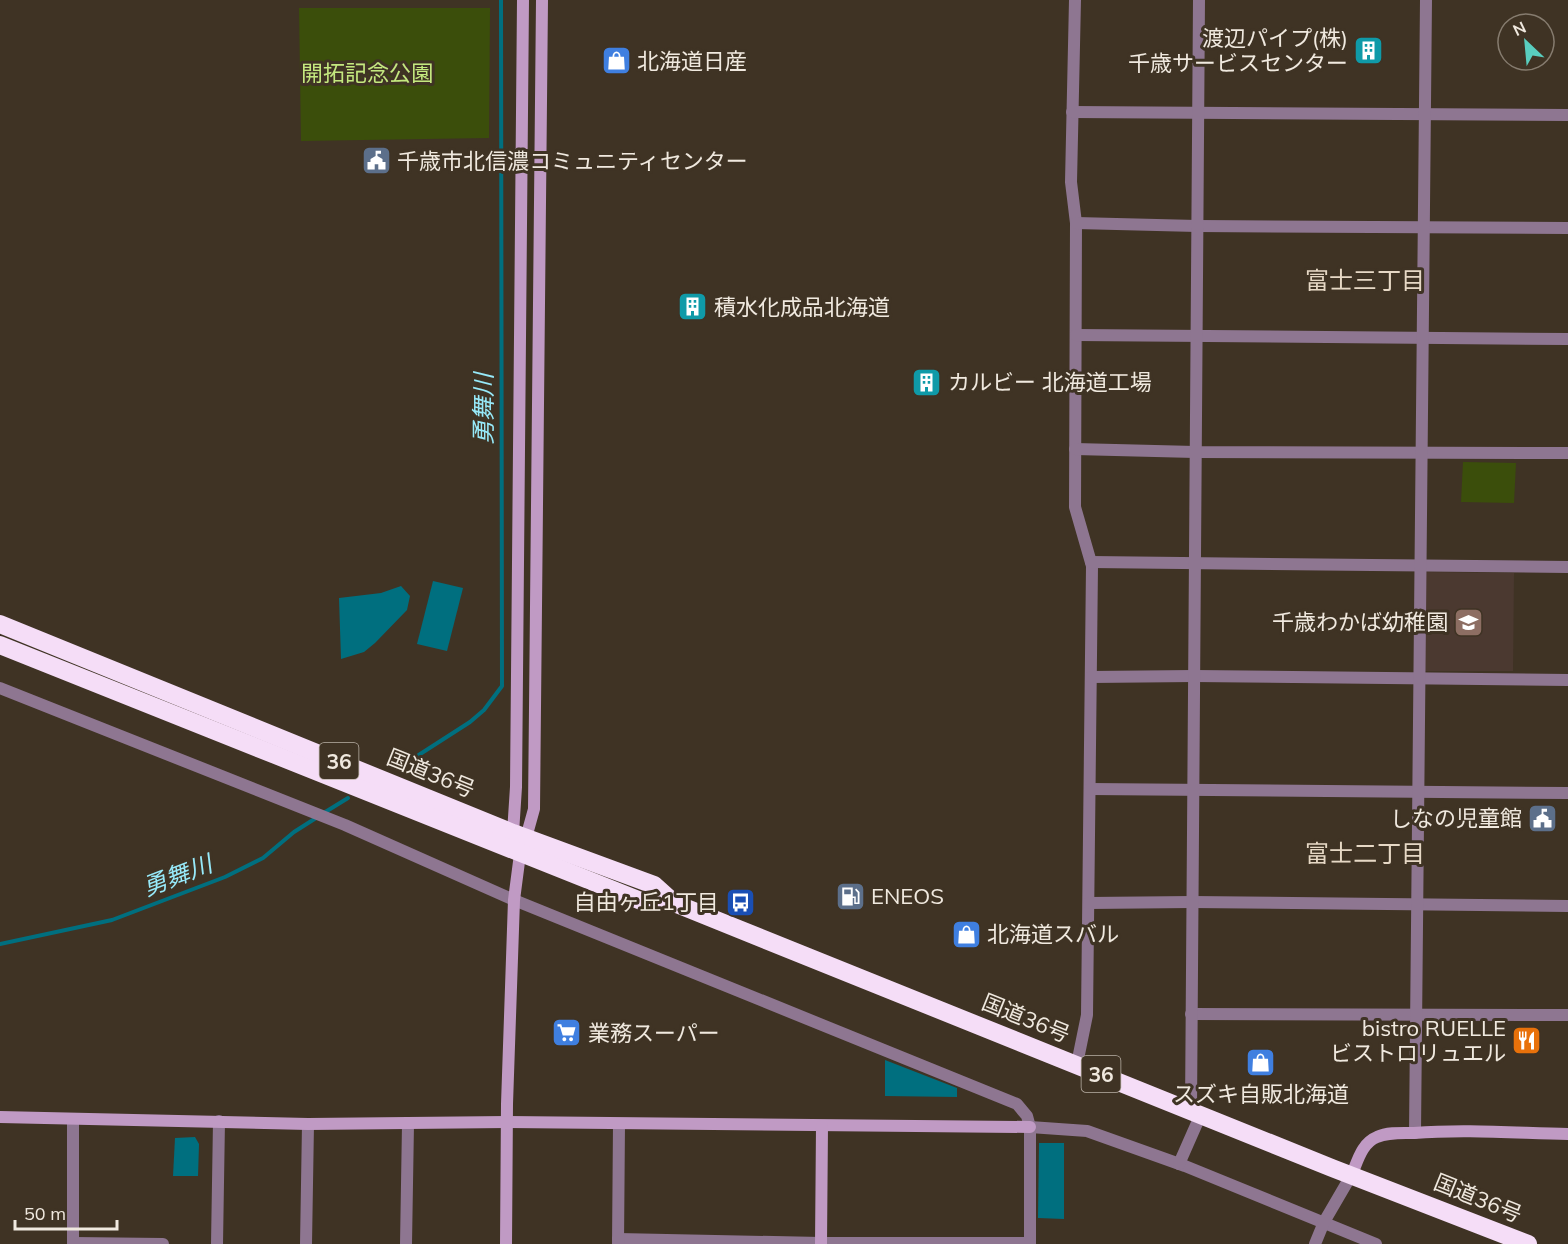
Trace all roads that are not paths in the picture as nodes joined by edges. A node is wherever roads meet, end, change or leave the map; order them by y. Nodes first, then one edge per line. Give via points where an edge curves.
1 (523, 0) edge
2 (542, 0) edge
3 (1075, 0) edge
4 (1199, 0) edge
5 (1426, 0) edge
6 (1072, 112) junction
7 (1198, 112) junction
8 (1425, 115) junction
9 (1568, 115) edge
10 (1076, 223) junction
11 (1197, 226) junction
12 (1424, 227) junction
13 (1568, 228) edge
14 (1076, 335) junction
15 (1196, 337) junction
16 (1423, 339) junction
17 (1568, 339) edge
18 (1075, 449) junction
19 (1196, 452) junction
20 (1422, 452) junction
21 (1568, 453) edge
22 (1091, 562) junction
23 (1194, 564) junction
24 (1420, 566) junction
25 (1568, 567) edge
26 (0, 624) edge
27 (0, 645) edge
28 (1194, 676) junction
29 (1091, 677) junction
30 (1419, 679) junction
31 (1568, 680) edge
32 (0, 688) edge
33 (1090, 789) junction
34 (1193, 789) junction
35 (1418, 790) junction
36 (1568, 793) edge
37 (520, 842) junction
38 (514, 900) junction
39 (1192, 902) junction
40 (1089, 903) junction
41 (1417, 904) junction
42 (1568, 906) edge
43 (1191, 1014) junction
44 (1416, 1014) junction
45 (1568, 1015) edge
46 (1077, 1064) junction
47 (1196, 1112) junction
48 (0, 1117) edge
49 (73, 1119) junction
50 (219, 1121) junction
51 (507, 1122) junction
52 (308, 1124) junction
53 (408, 1124) junction
54 (619, 1124) junction
55 (822, 1126) junction
56 (1030, 1127) junction
57 (1415, 1132) junction
58 (1568, 1134) edge
59 (1179, 1164) junction
60 (1352, 1174) junction
61 (1324, 1222) junction
62 (618, 1241) edge
63 (720, 1242) edge
64 (73, 1243) edge
65 (821, 1243) edge
66 (928, 1243) edge
67 (163, 1244) edge
68 (217, 1244) edge
69 (306, 1244) edge
70 (406, 1244) edge
71 (506, 1244) edge
72 (1030, 1244) edge
73 (1314, 1244) edge
74 (1376, 1244) edge
75 (1528, 1244) edge

1 - 37 street via 516,775
2 - 37 street via 534,809
3 - 6 street
4 - 7 street
5 - 8 street
6 - 7 street
6 - 10 street via 1071,182
7 - 8 street
7 - 11 street
8 - 9 street
8 - 12 street
10 - 11 street
10 - 14 street
11 - 12 street
11 - 15 street
12 - 13 street
12 - 16 street
14 - 15 street
14 - 18 street
15 - 16 street
15 - 19 street
16 - 17 street
16 - 20 street
18 - 19 street
18 - 22 street via 1075,507
19 - 20 street
19 - 23 street
20 - 21 street
20 - 24 street
22 - 23 street
22 - 29 street
23 - 24 street
23 - 28 street
24 - 25 street
24 - 30 street
26 - 37 highway, 国道36号 / 36
27 - 37 highway, 国道36号 / 36
28 - 29 street
28 - 30 street
28 - 34 street
29 - 33 street
30 - 31 street
30 - 35 street
32 - 38 street via 297,805
33 - 34 street
33 - 40 street
34 - 35 street
34 - 39 street
35 - 36 street
35 - 41 street
37 - 38 street
37 - 46 highway, 国道36号 / 36 via 646,903 674,903
38 - 51 street
38 - 56 street via 1017,1104
39 - 40 street
39 - 41 street
39 - 43 street
40 - 46 street via 1088,1015
41 - 42 street
41 - 44 street
43 - 44 street
43 - 47 street
44 - 45 street
44 - 57 street
46 - 47 highway, 国道36号 / 36
47 - 59 street
47 - 60 highway, 国道36号 / 36
48 - 49 street
49 - 50 street
49 - 64 street
50 - 52 street
50 - 68 street
51 - 53 street
51 - 54 street
51 - 71 street
52 - 53 street
52 - 69 street
53 - 70 street
54 - 55 street
54 - 62 street
55 - 56 street
55 - 65 street
56 - 59 street via 1087,1131
56 - 72 street
57 - 58 street
57 - 60 street via 1387,1134 1371,1141 1361,1151
59 - 61 street
60 - 61 street
60 - 75 highway, 国道36号 / 36
61 - 73 street
61 - 74 street
62 - 63 street
63 - 65 street
64 - 67 street
65 - 66 street
66 - 72 street

